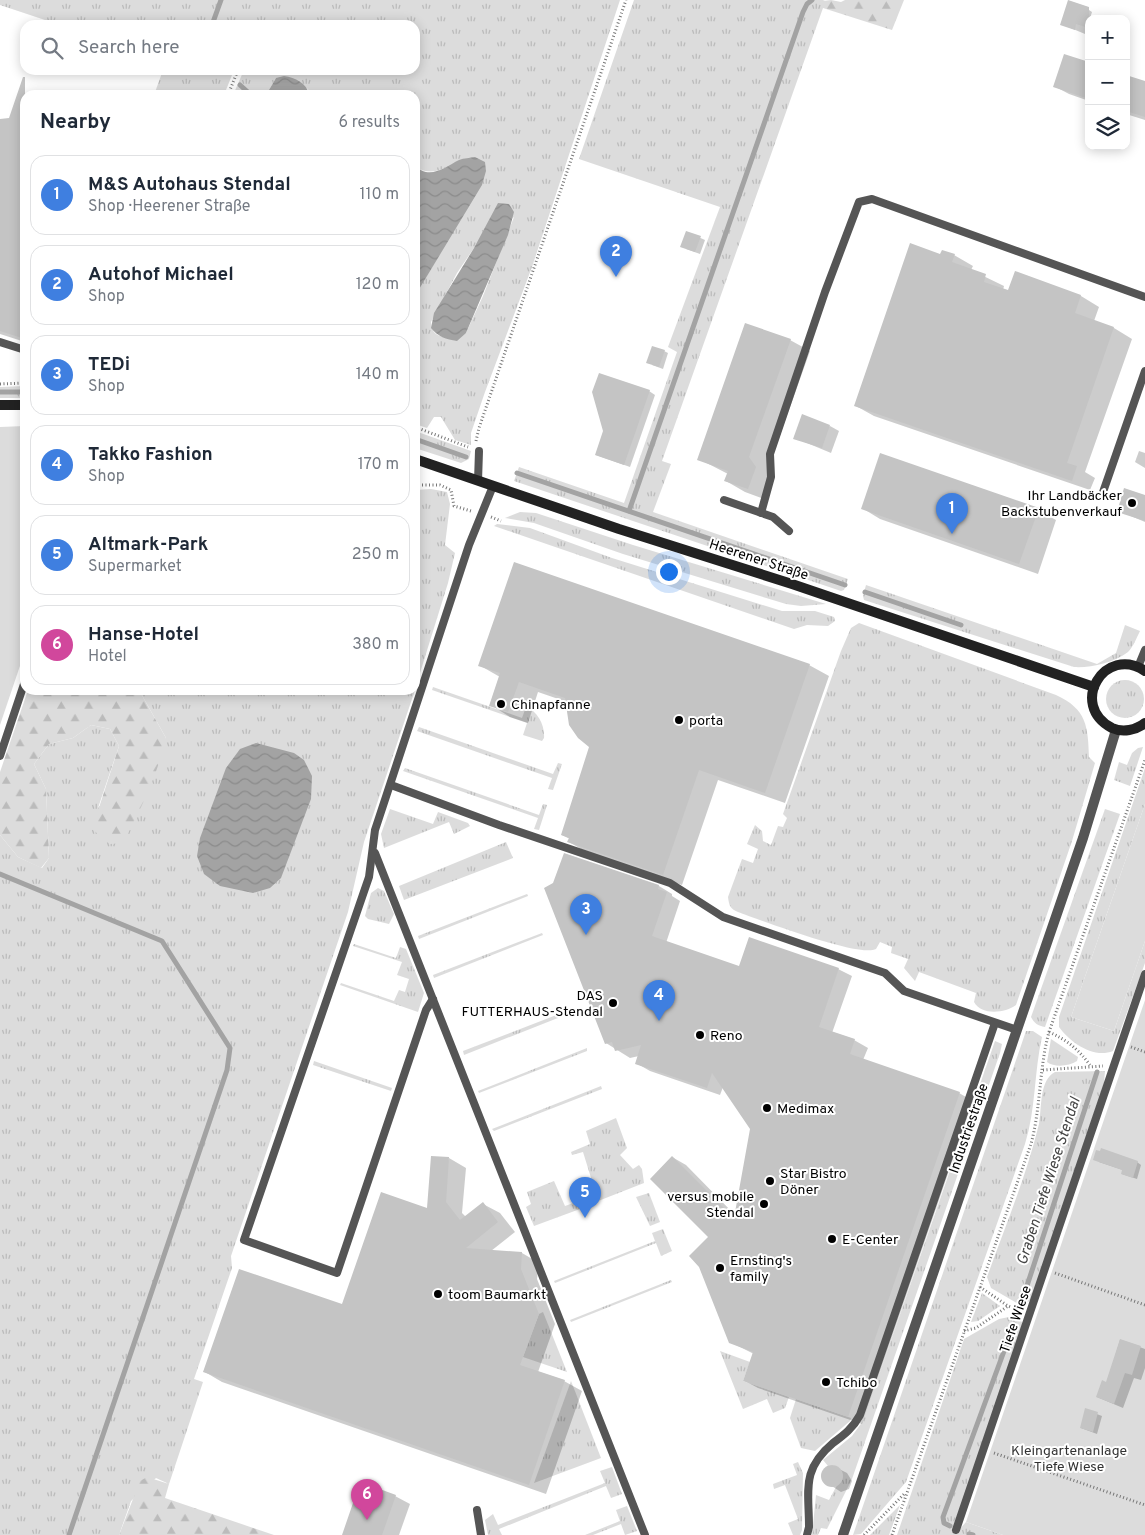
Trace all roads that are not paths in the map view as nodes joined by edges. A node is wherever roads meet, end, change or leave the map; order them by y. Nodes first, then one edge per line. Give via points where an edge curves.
1 (1145, 297) edge
2 (0, 342) edge
3 (20, 348) edge
4 (1145, 372) edge
5 (0, 405) edge
6 (20, 405) edge
7 (479, 451) road end
8 (420, 461) edge
9 (478, 481) junction
10 (493, 486) junction
11 (1102, 495) dead end
12 (724, 500) dead end
13 (761, 513) junction
14 (788, 530) dead end
15 (1145, 650) edge
16 (1142, 669) edge
17 (1094, 687) junction
18 (20, 695) edge
19 (1145, 723) edge
20 (1116, 730) junction
21 (0, 756) edge
22 (391, 785) junction
23 (374, 851) junction
24 (1145, 974) edge
25 (433, 999) junction
26 (995, 1023) junction
27 (1017, 1030) junction
28 (477, 1510) dead end
29 (956, 1530) dead end
30 (481, 1535) edge
31 (646, 1535) edge
32 (807, 1535) edge
33 (843, 1535) edge

1 - 13 lane via 872,199 859,202 770,454 771,477
2 - 3 lane
4 - 11 lane
5 - 6 main road
7 - 9 lane
8 - 9 main road, Heerener Straße
9 - 10 main road, Heerener Straße
10 - 17 main road, Heerener Straße
10 - 22 lane via 469,545
12 - 13 lane
13 - 14 lane via 773,517
15 - 16 lane
16 - 17 main road via 1126,664 1115,666 1098,677
17 - 20 main road via 1092,697 1098,716
18 - 21 lane
19 - 20 main road via 1134,729
20 - 27 street, Industriestraße via 1083,838
22 - 23 lane via 376,830
22 - 26 lane via 670,883 723,916 885,973 904,991
23 - 25 lane
23 - 25 lane via 354,923 244,1240 337,1273 426,1010
24 - 29 lane, Tiefe Wiese
25 - 31 lane
26 - 27 lane
26 - 32 lane via 860,1416 848,1432 820,1455 810,1472 810,1528
27 - 33 street, Industriestraße
28 - 30 lane

